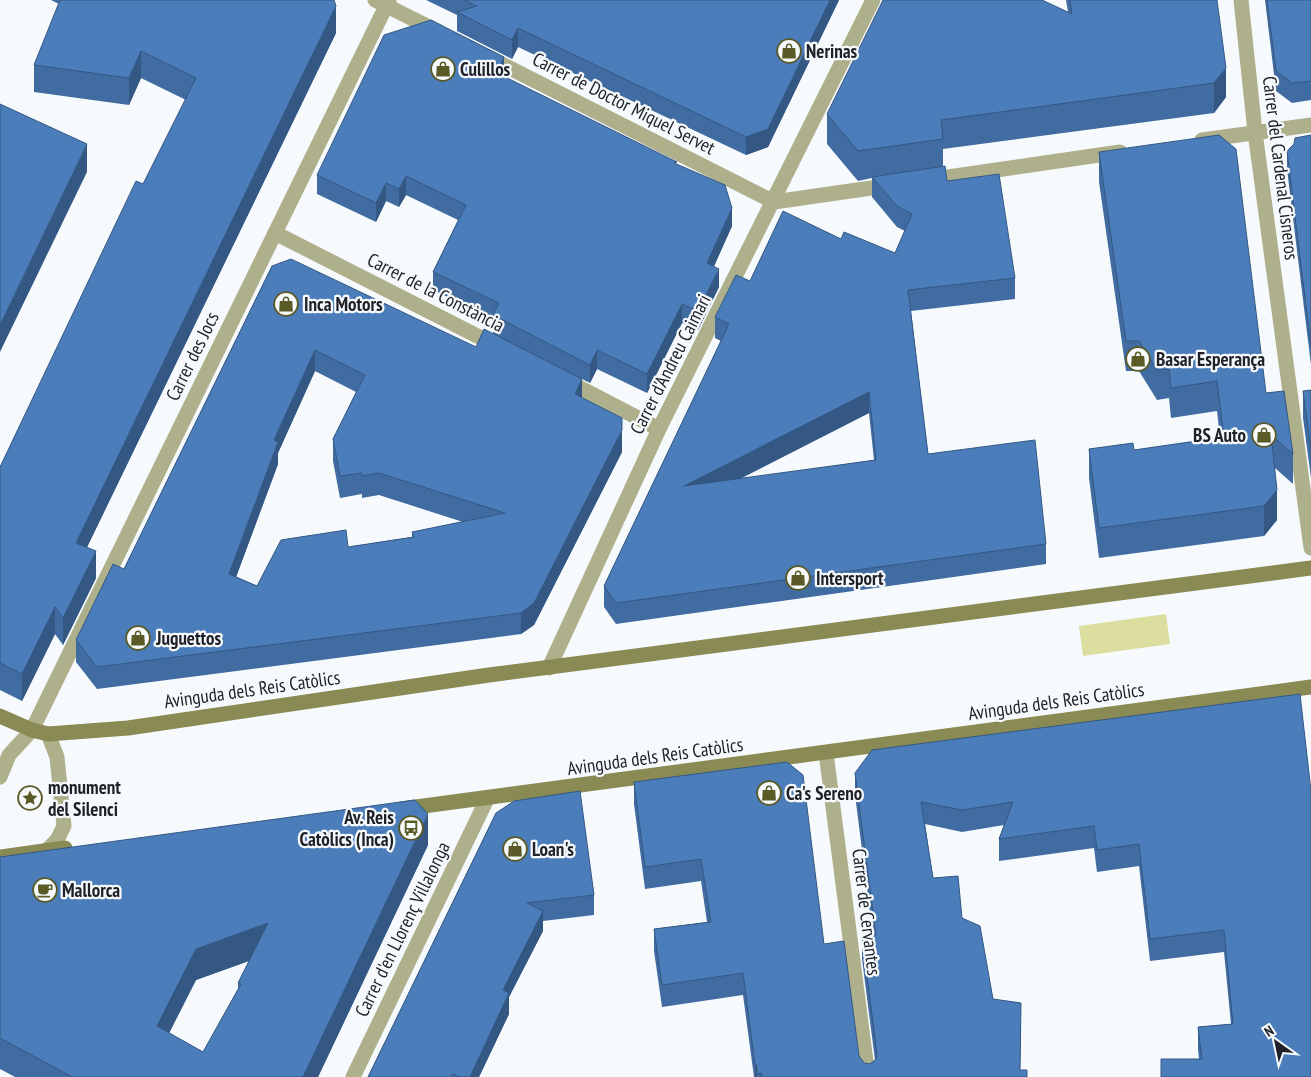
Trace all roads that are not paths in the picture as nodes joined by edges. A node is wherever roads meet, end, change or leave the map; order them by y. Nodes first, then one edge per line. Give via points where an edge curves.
1 (873, 0) edge
2 (1241, 0) edge
3 (383, 2) edge
4 (456, 40) edge
5 (473, 49) edge
6 (1311, 125) edge
7 (1255, 132) junction
8 (1187, 142) edge
9 (1139, 149) edge
10 (774, 202) junction
11 (275, 233) junction
12 (510, 353) edge
13 (554, 375) edge
14 (659, 429) junction
15 (1311, 548) edge
16 (1311, 568) edge
17 (549, 668) junction
18 (1311, 687) edge
19 (0, 716) edge
20 (32, 730) junction
21 (48, 734) junction
22 (826, 752) junction
23 (0, 777) edge
24 (487, 798) junction
25 (388, 810) edge
26 (84, 846) edge
27 (46, 850) junction
28 (1, 855) edge
29 (353, 1077) edge
30 (868, 1077) edge

1 - 10 street, Carrer d'Andreu Caimari
2 - 7 street, Carrer del Cardenal Cisneros
3 - 4 street
3 - 11 street, Carrer des Jocs
5 - 10 street, Carrer de Doctor Miquel Servet
6 - 7 street
7 - 8 street
7 - 15 street, Carrer del Cardenal Cisneros
9 - 10 street
10 - 14 street, Carrer d'Andreu Caimari
11 - 12 street, Carrer de la Constància
11 - 20 street, Carrer des Jocs
13 - 14 street
14 - 17 street, Carrer d'Andreu Caimari
16 - 17 main road, Avinguda dels Reis Catòlics
17 - 21 main road, Avinguda dels Reis Catòlics via 128,728
18 - 22 main road, Avinguda dels Reis Catòlics
19 - 20 main road, Avinguda dels Reis Catòlics
20 - 21 main road, Avinguda dels Reis Catòlics
20 - 23 street, Carrer des Jocs via 8,755
21 - 27 street via 58,757 64,826 57,840
22 - 24 main road, Avinguda dels Reis Catòlics
22 - 30 street, Carrer de Cervantes
24 - 25 main road, Avinguda dels Reis Catòlics
24 - 29 street, Carrer d'en Llorenç Villalonga
26 - 27 main road
27 - 28 main road

